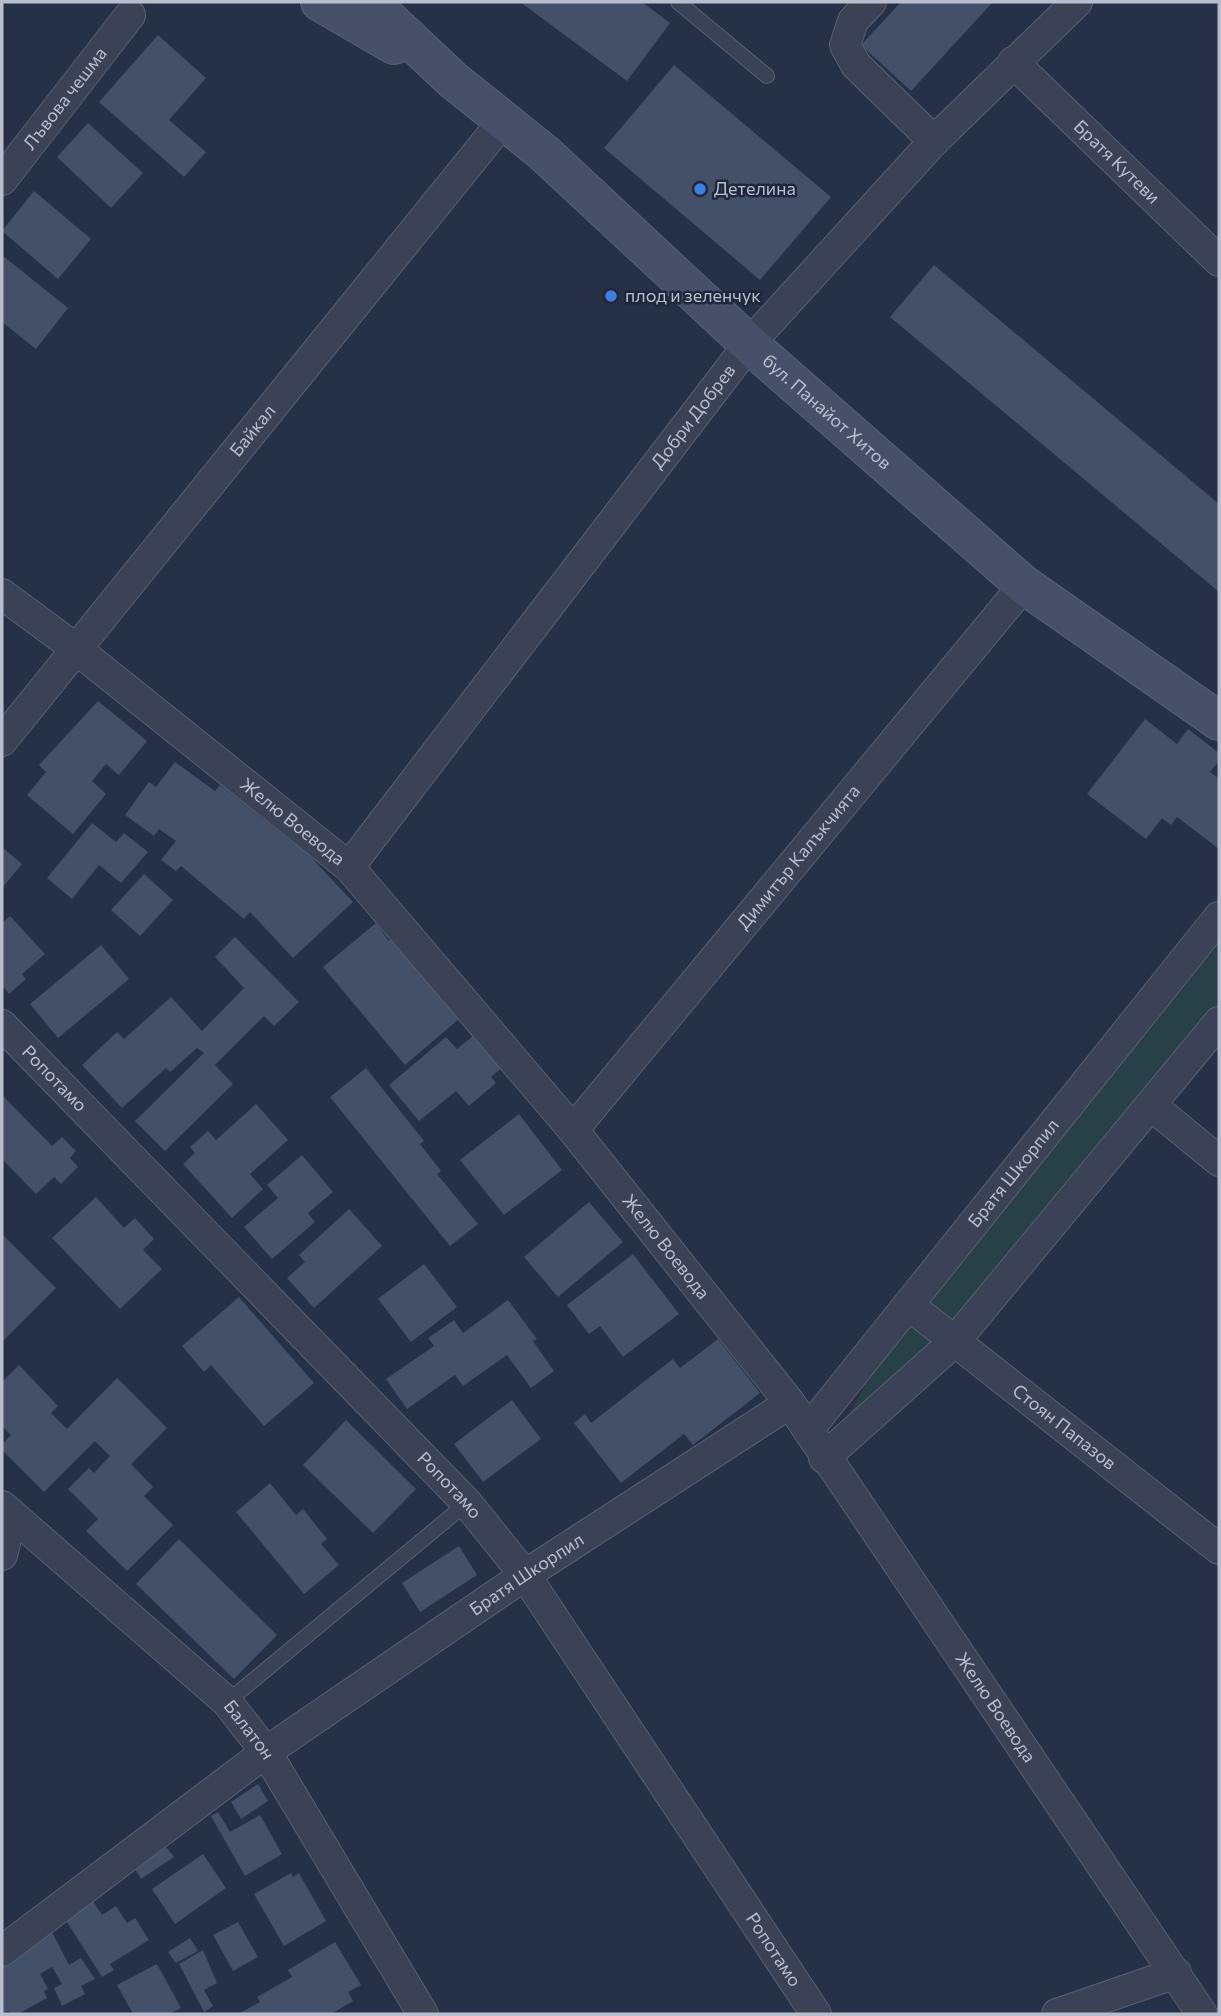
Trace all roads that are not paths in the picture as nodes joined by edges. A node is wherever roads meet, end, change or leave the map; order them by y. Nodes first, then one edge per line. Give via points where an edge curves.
1 (320, 2) edge
2 (370, 2) edge
3 (678, 2) edge
4 (871, 2) edge
5 (1077, 2) edge
6 (130, 15) dead end
7 (1013, 62) junction
8 (767, 76) dead end
9 (453, 80) junction
10 (503, 120) junction
11 (934, 141) junction
12 (2, 180) edge
13 (1219, 261) edge
14 (749, 344) junction
15 (1024, 585) junction
16 (2, 594) edge
17 (75, 648) junction
18 (1219, 721) edge
19 (2, 741) edge
20 (348, 867) junction
21 (1219, 917) edge
22 (1219, 1022) edge
23 (2, 1025) edge
24 (1152, 1106) junction
25 (573, 1130) junction
26 (1219, 1161) edge
27 (910, 1306) junction
28 (955, 1341) junction
29 (790, 1403) junction
30 (808, 1430) junction
31 (824, 1458) junction
32 (467, 1503) junction
33 (7, 1511) edge
34 (1219, 1549) edge
35 (2, 1555) edge
36 (525, 1576) junction
37 (227, 1702) junction
38 (266, 1752) junction
39 (2, 1951) edge
40 (1176, 1973) junction
41 (1219, 2004) edge
42 (423, 2014) edge
43 (816, 2014) edge
44 (1057, 2014) edge
45 (1203, 2014) edge

1 - 9 street, бул. Панайот Хитов
2 - 9 street, бул. Панайот Хитов
3 - 8 lane
4 - 11 street via 853,21 845,45 856,65
5 - 7 street, Добри Добрев
6 - 12 street, Лъвова чешма
7 - 11 street, Добри Добрев
7 - 13 street, Братя Кутеви
9 - 10 street, бул. Панайот Хитов
10 - 14 street, бул. Панайот Хитов
10 - 17 street, Байкал
11 - 14 street, Добри Добрев
14 - 15 street, бул. Панайот Хитов
14 - 20 street, Добри Добрев
15 - 18 street, бул. Панайот Хитов
15 - 25 street, Димитър Калъкчията
16 - 17 street, Желю Воевода
17 - 19 street, Байкал
17 - 20 street, Желю Воевода
20 - 25 street, Желю Воевода
21 - 27 street, Братя Шкорпил
22 - 24 street
23 - 32 street, Ропотамо
24 - 26 street
24 - 28 street
25 - 29 street, Желю Воевода
27 - 28 street, Стоян Папазов
27 - 30 street, Братя Шкорпил
28 - 31 street
28 - 34 street, Стоян Папазов
29 - 30 street, Желю Воевода
29 - 36 street, Братя Шкорпил
30 - 31 street, Желю Воевода
31 - 40 street, Желю Воевода
32 - 36 street, Ропотамо
32 - 37 lane
33 - 35 street
33 - 37 street, Балатон
36 - 38 street, Братя Шкорпил
36 - 43 street, Ропотамо
37 - 38 street, Балатон
38 - 39 street, Братя Шкорпил
38 - 42 street, Балатон
40 - 44 street
40 - 45 street, Желю Воевода
41 - 45 street

